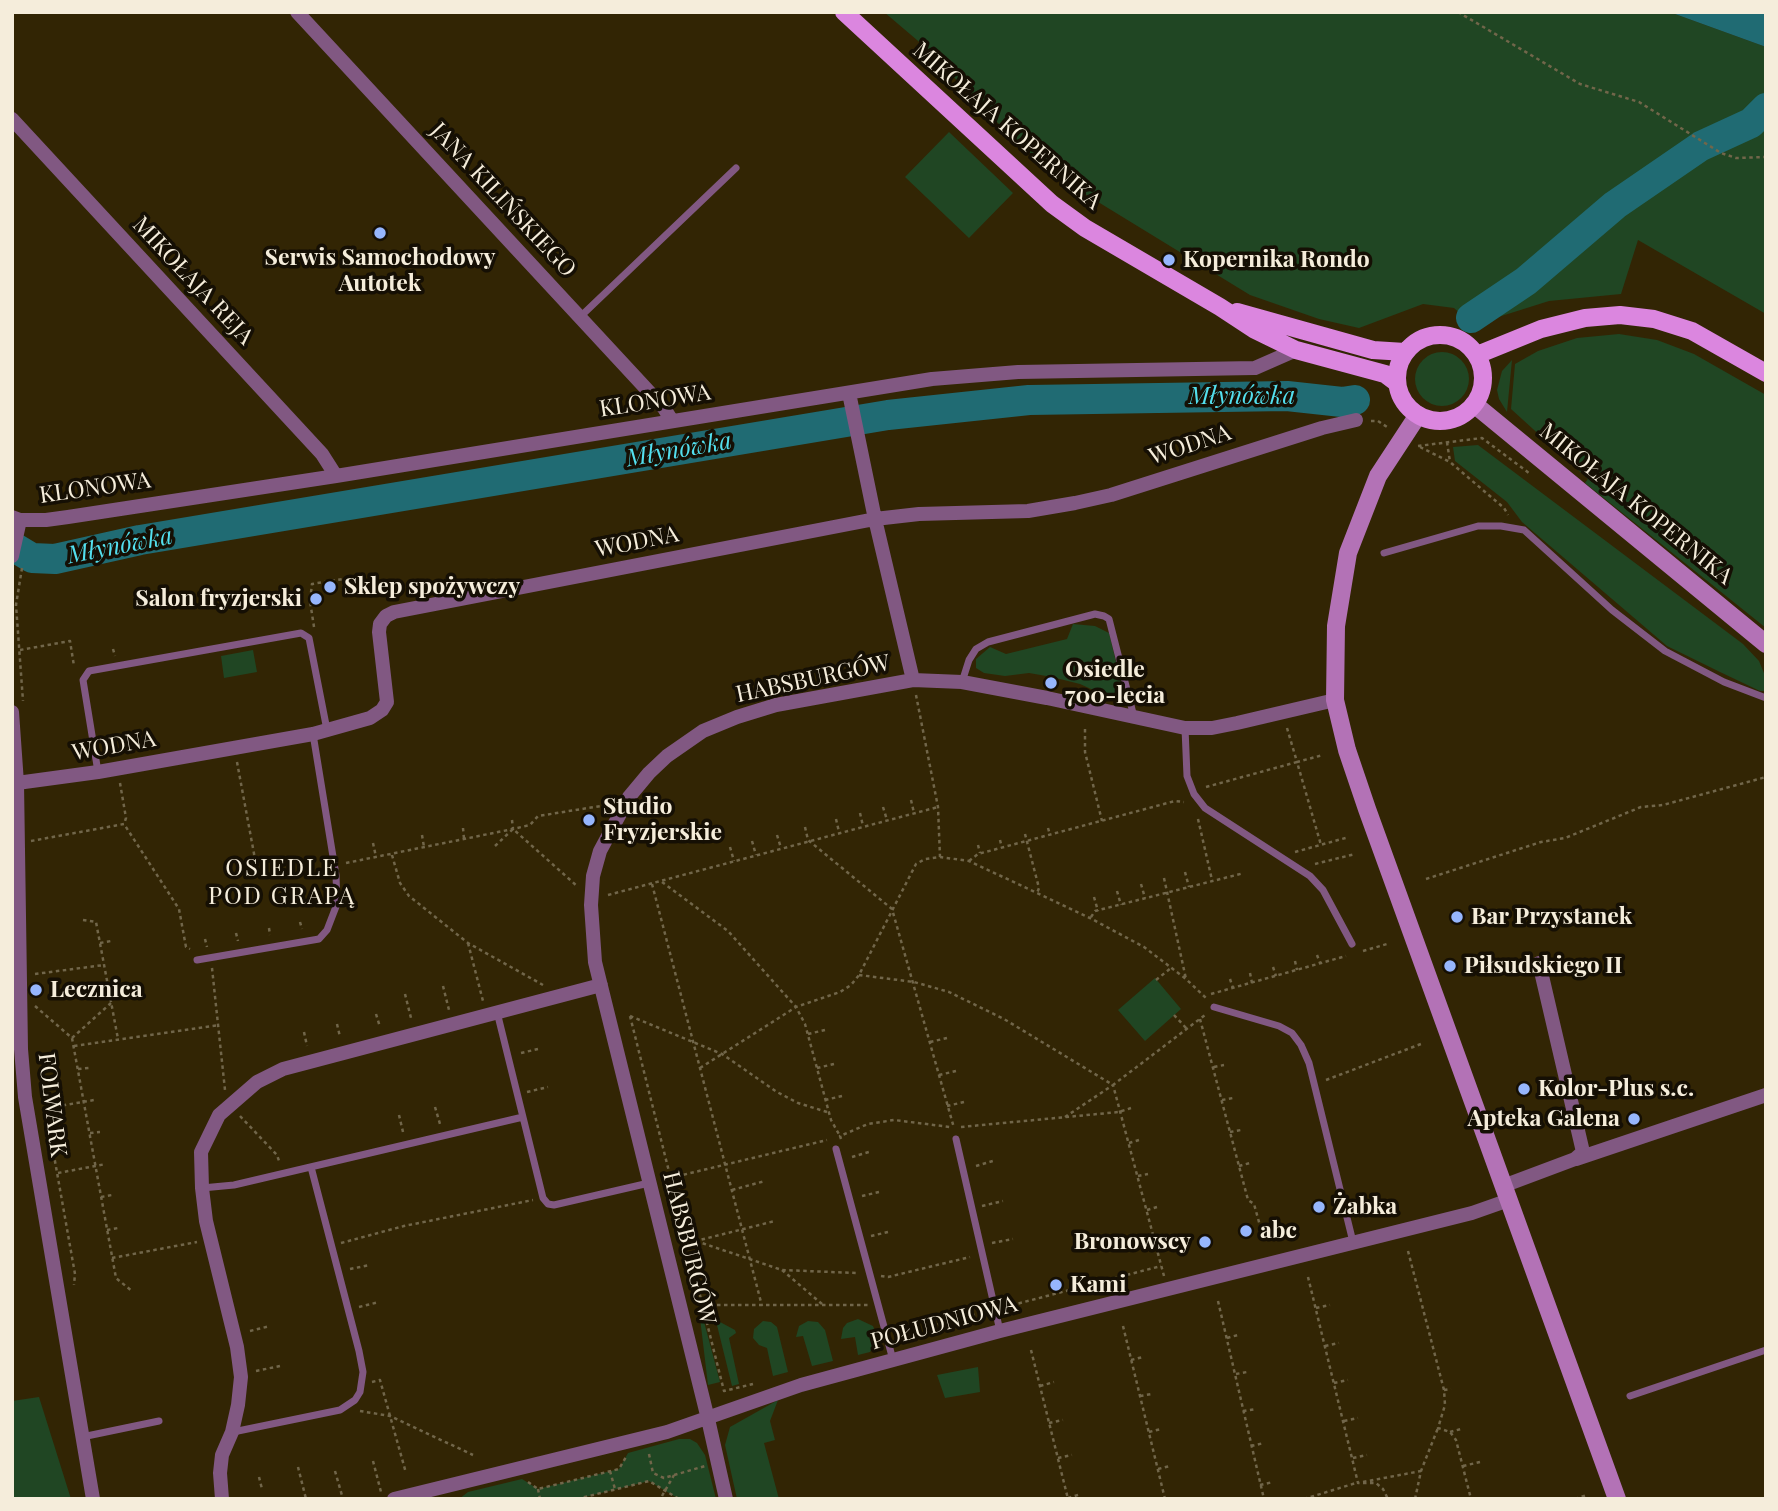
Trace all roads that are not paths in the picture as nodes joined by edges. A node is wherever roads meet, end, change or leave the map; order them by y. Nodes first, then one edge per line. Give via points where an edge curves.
1 (297, 12) edge
2 (844, 12) edge
3 (12, 119) edge
4 (736, 168) dead end
5 (1220, 307) junction
6 (580, 317) junction
7 (1296, 349) junction
8 (1405, 352) junction
9 (1477, 355) junction
10 (1766, 373) edge
11 (1397, 383) junction
12 (849, 393) junction
13 (1474, 404) junction
14 (1419, 415) junction
15 (672, 421) junction
16 (1356, 421) dead end
17 (336, 476) junction
18 (16, 518) edge
19 (875, 519) junction
20 (1384, 553) dead end
21 (12, 556) edge
22 (1766, 644) edge
23 (913, 680) junction
24 (962, 682) junction
25 (1766, 698) edge
26 (1335, 701) junction
27 (12, 712) edge
28 (1134, 718) junction
29 (1185, 728) junction
30 (320, 732) junction
31 (98, 772) junction
32 (17, 783) junction
33 (1352, 944) dead end
34 (197, 956) road end
35 (1539, 963) dead end
36 (601, 985) junction
37 (1214, 1007) road end
38 (492, 1013) junction
39 (1766, 1095) edge
40 (523, 1117) junction
41 (956, 1139) dead end
42 (840, 1148) road end
43 (1574, 1159) junction
44 (311, 1167) junction
45 (649, 1183) junction
46 (202, 1188) junction
47 (1506, 1193) junction
48 (1353, 1242) junction
49 (1000, 1331) junction
50 (1766, 1350) edge
51 (893, 1360) junction
52 (1630, 1396) dead end
53 (708, 1419) junction
54 (159, 1421) dead end
55 (232, 1432) junction
56 (82, 1437) junction
57 (387, 1496) edge
58 (93, 1499) edge
59 (222, 1499) edge
60 (726, 1499) edge
61 (1617, 1499) edge

1 - 6 street, JANA KILIŃSKIEGO
2 - 5 main road, MIKOŁAJA KOPERNIKA via 1052,204 1129,256
3 - 17 street, MIKOŁAJA REJA via 322,454
4 - 6 lane
5 - 7 main road, MIKOŁAJA KOPERNIKA
5 - 8 main road, MIKOŁAJA KOPERNIKA via 1373,350
6 - 15 street, JANA KILIŃSKIEGO
7 - 11 main road, MIKOŁAJA KOPERNIKA via 1368,368
7 - 12 street, KLONOWA via 1255,368 1018,372 932,379
8 - 9 main road via 1428,336 1442,335 1455,338
8 - 11 main road
9 - 10 main road via 1541,329 1620,315 1692,331
9 - 13 main road via 1483,380
11 - 14 main road via 1408,407
12 - 15 street, KLONOWA
12 - 19 street
13 - 14 main road via 1465,413 1442,421
13 - 22 street, MIKOŁAJA KOPERNIKA
14 - 26 street via 1378,476 1348,553 1336,626
15 - 17 street, KLONOWA
16 - 19 street, WODNA via 1075,503
17 - 18 street, KLONOWA via 46,520
18 - 21 street
19 - 23 street
19 - 30 street, WODNA via 394,612 380,624 379,632 387,702 370,718
20 - 25 lane via 1478,526 1524,530 1665,651
23 - 24 street, HABSBURGÓW
23 - 36 street, HABSBURGÓW via 776,705 737,717 703,731 649,773 616,820 593,876 592,929
24 - 28 street, HABSBURGÓW
24 - 28 lane via 976,649 988,642 1095,614 1109,619
26 - 29 street, HABSBURGÓW via 1237,723
26 - 47 street via 1347,750
27 - 32 street, FOLWARK
28 - 29 street, HABSBURGÓW
29 - 33 lane via 1187,776 1194,794 1205,808 1310,876 1324,890
30 - 31 street, WODNA
30 - 31 lane via 309,638 301,633 89,671 83,680
30 - 34 lane via 337,904 327,930 319,939 211,958
31 - 32 street, WODNA
32 - 56 street, FOLWARK via 25,1097
35 - 43 street via 1581,1138 1583,1152
36 - 38 street
36 - 45 street, HABSBURGÓW
37 - 48 lane via 1279,1026 1301,1045
38 - 40 lane
38 - 46 street via 283,1069 257,1082 219,1115 201,1152
39 - 43 street, POŁUDNIOWA
40 - 44 lane
40 - 45 lane via 548,1204
41 - 49 lane
42 - 51 lane
43 - 47 street, POŁUDNIOWA
44 - 46 lane
44 - 55 lane via 363,1382 355,1400 340,1410
45 - 53 street, HABSBURGÓW
46 - 55 street via 240,1375
47 - 48 street, POŁUDNIOWA via 1472,1213
47 - 61 street
48 - 49 street, POŁUDNIOWA
49 - 51 street, POŁUDNIOWA
50 - 52 lane
51 - 53 street, POŁUDNIOWA
53 - 57 street, POŁUDNIOWA
53 - 60 street, HABSBURGÓW
54 - 56 lane
55 - 59 street via 222,1455
56 - 58 street, FOLWARK

